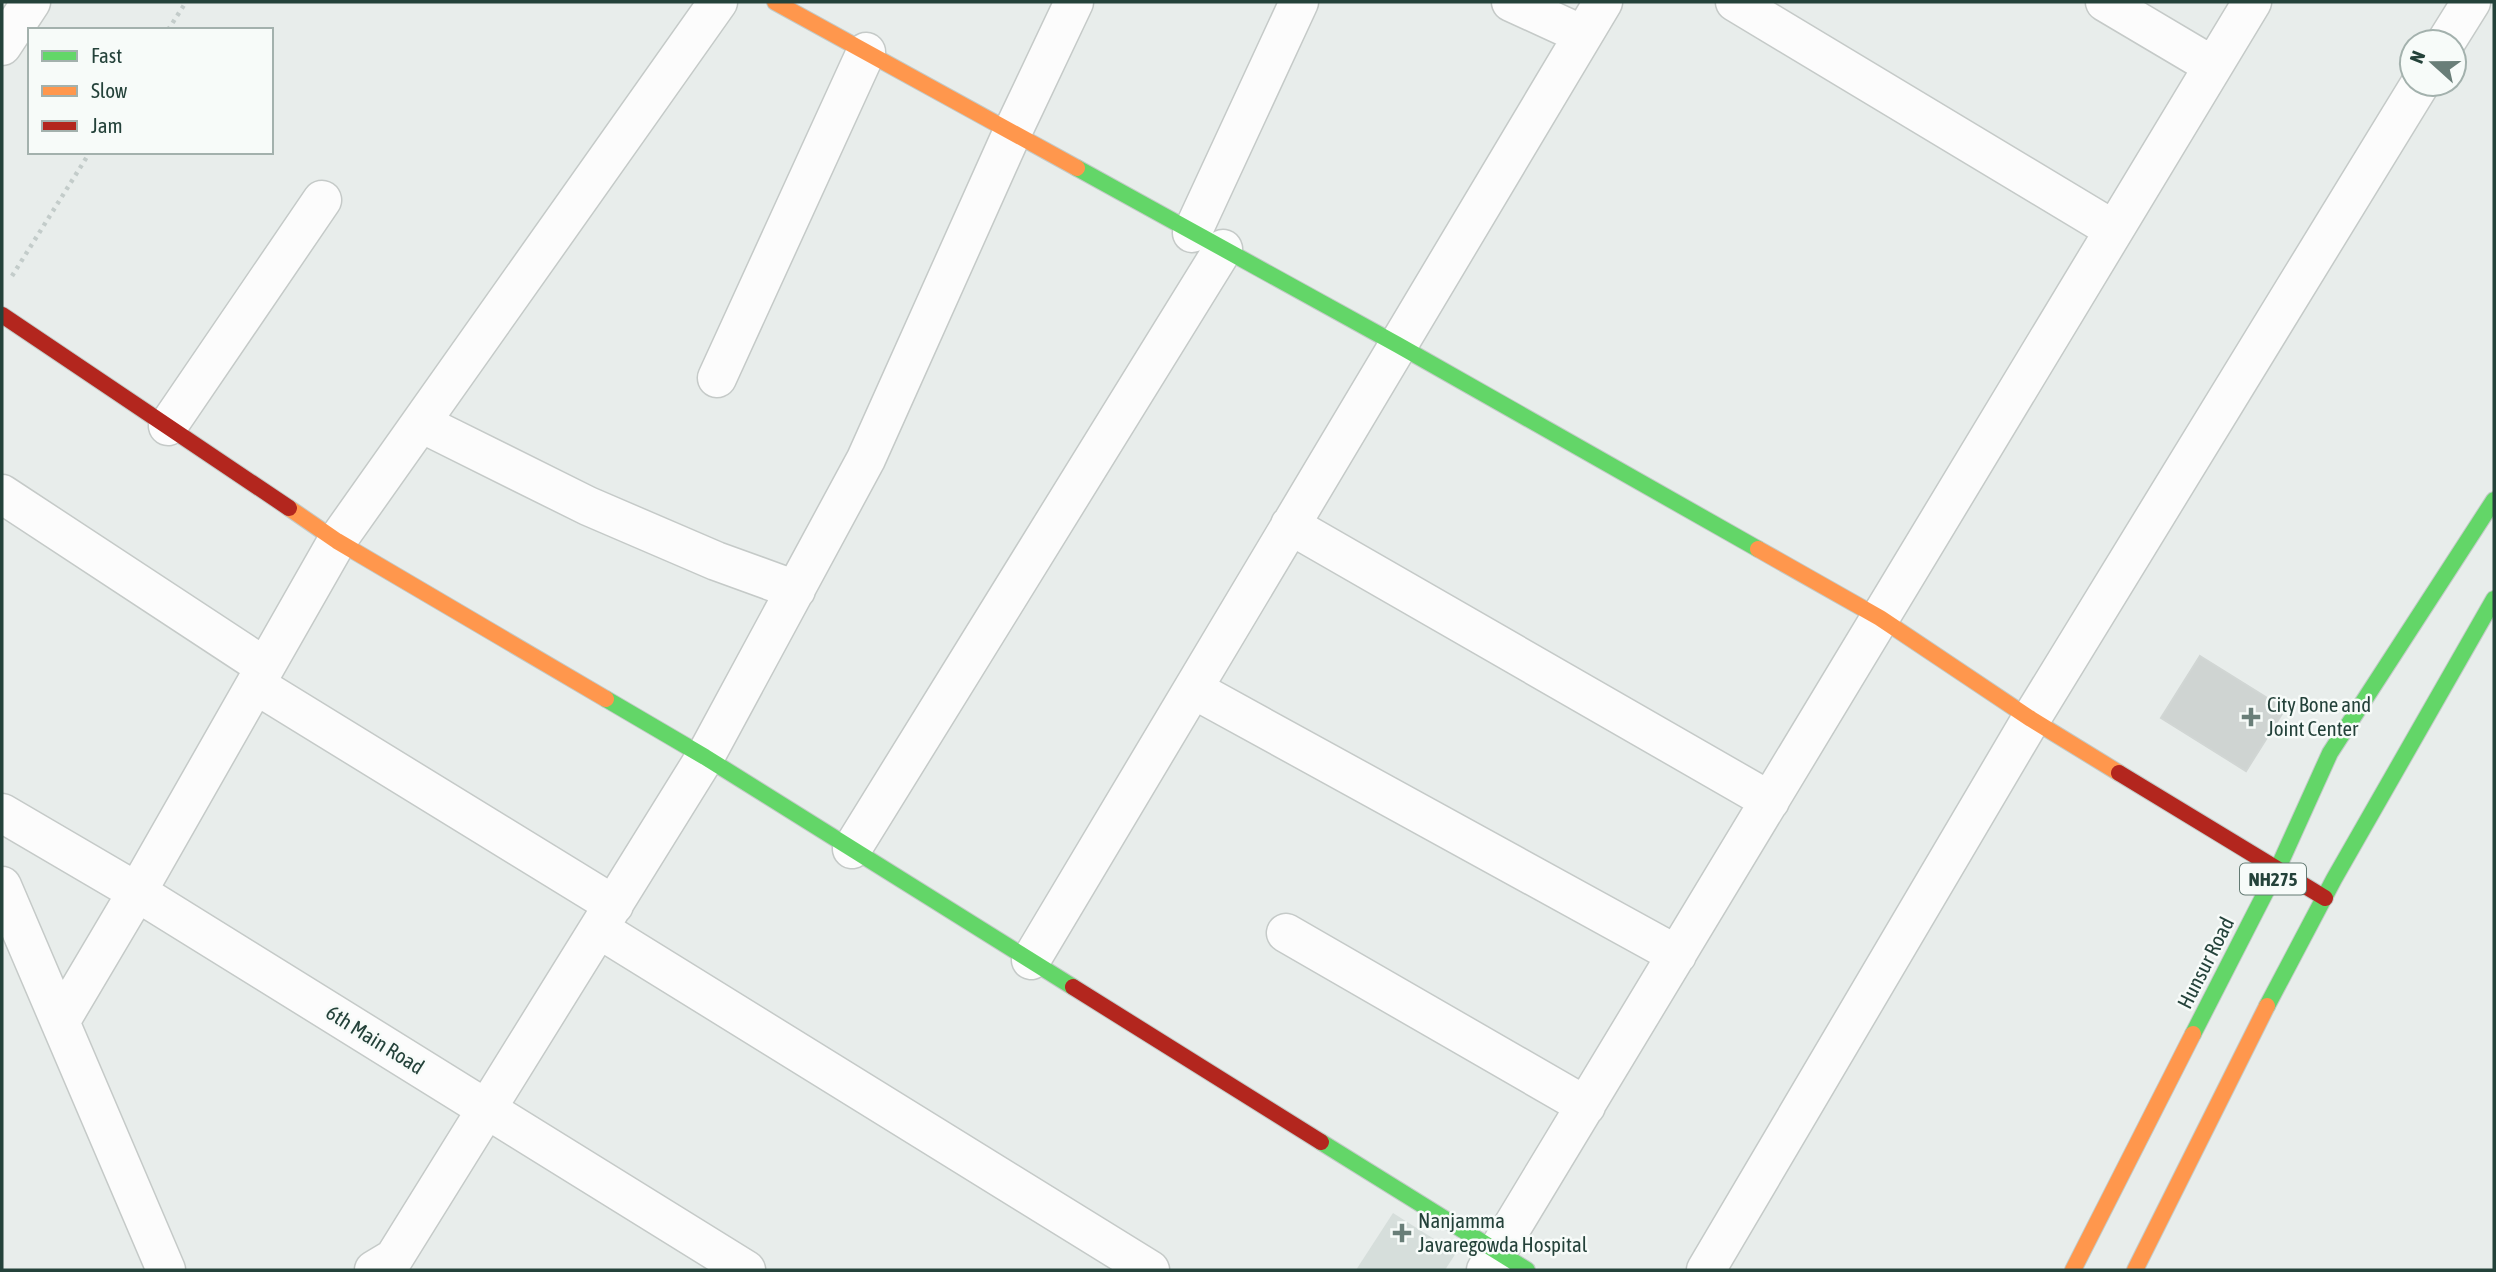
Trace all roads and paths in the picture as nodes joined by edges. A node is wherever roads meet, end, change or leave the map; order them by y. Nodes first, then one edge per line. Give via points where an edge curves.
1 (31, 2) edge
2 (186, 2) edge
3 (718, 2) edge
4 (775, 2) edge
5 (1074, 2) edge
6 (1299, 2) edge
7 (1511, 2) edge
8 (1603, 2) edge
9 (1735, 2) edge
10 (2105, 2) edge
11 (2252, 2) edge
12 (2471, 2) edge
13 (169, 28) edge
14 (2455, 28) edge
15 (1583, 35) junction
16 (2, 46) edge
17 (866, 52) junction
18 (2213, 66) junction
19 (2411, 98) edge
20 (1012, 133) junction
21 (89, 154) edge
22 (322, 200) dead end
23 (2113, 230) junction
24 (1208, 241) junction
25 (9, 280) dead end
26 (2, 314) edge
27 (1398, 345) junction
28 (718, 378) dead end
29 (421, 423) junction
30 (168, 426) junction
31 (2, 494) edge
32 (2494, 500) edge
33 (1290, 525) junction
34 (337, 541) junction
35 (796, 590) junction
36 (2494, 599) edge
37 (1880, 618) junction
38 (260, 676) junction
39 (1193, 689) junction
40 (2031, 719) junction
41 (705, 757) junction
42 (1769, 801) junction
43 (2, 813) edge
44 (852, 849) junction
45 (2278, 868) junction
46 (2, 887) edge
47 (137, 892) junction
48 (2325, 898) junction
49 (606, 917) junction
50 (1286, 933) dead end
51 (1677, 955) junction
52 (1031, 960) junction
53 (60, 1022) junction
54 (1586, 1106) junction
55 (486, 1109) junction
56 (1504, 1264) edge
57 (166, 1270) edge
58 (374, 1270) edge
59 (746, 1270) edge
60 (1150, 1270) edge
61 (1706, 1270) edge
62 (2073, 1270) edge
63 (2135, 1270) edge

1 - 16 street
2 - 13 path
3 - 29 street
4 - 17 street
5 - 20 street
6 - 24 street
7 - 15 street
8 - 15 street
9 - 23 street
10 - 18 street
11 - 18 street
12 - 14 street
15 - 27 street
17 - 20 street
17 - 28 street
18 - 23 street
19 - 40 street
20 - 24 street
20 - 35 street via 866,459
21 - 25 path
22 - 30 street
23 - 37 street
24 - 27 street
24 - 44 street
26 - 30 street
27 - 33 street
27 - 37 street
29 - 34 street
29 - 35 street via 588,506
30 - 34 street
31 - 38 street
32 - 45 street, Hunsur Road / NH275 via 2330,753
33 - 39 street
33 - 42 street
34 - 38 street
34 - 41 street
35 - 41 street
36 - 48 street
37 - 40 street
37 - 42 street
38 - 47 street
38 - 49 street
39 - 51 street
39 - 52 street
40 - 45 street
40 - 61 street
41 - 44 street
41 - 49 street
42 - 51 street
43 - 47 street, 6th Main Road
44 - 52 street
45 - 48 street
45 - 62 street, Hunsur Road / NH275
46 - 53 street
47 - 53 street
47 - 55 street, 6th Main Road
48 - 63 street via 2250,1037
49 - 55 street
49 - 60 street
50 - 54 street
51 - 54 street
52 - 56 street
53 - 57 street
54 - 56 street
55 - 58 street via 394,1258
55 - 59 street, 6th Main Road

